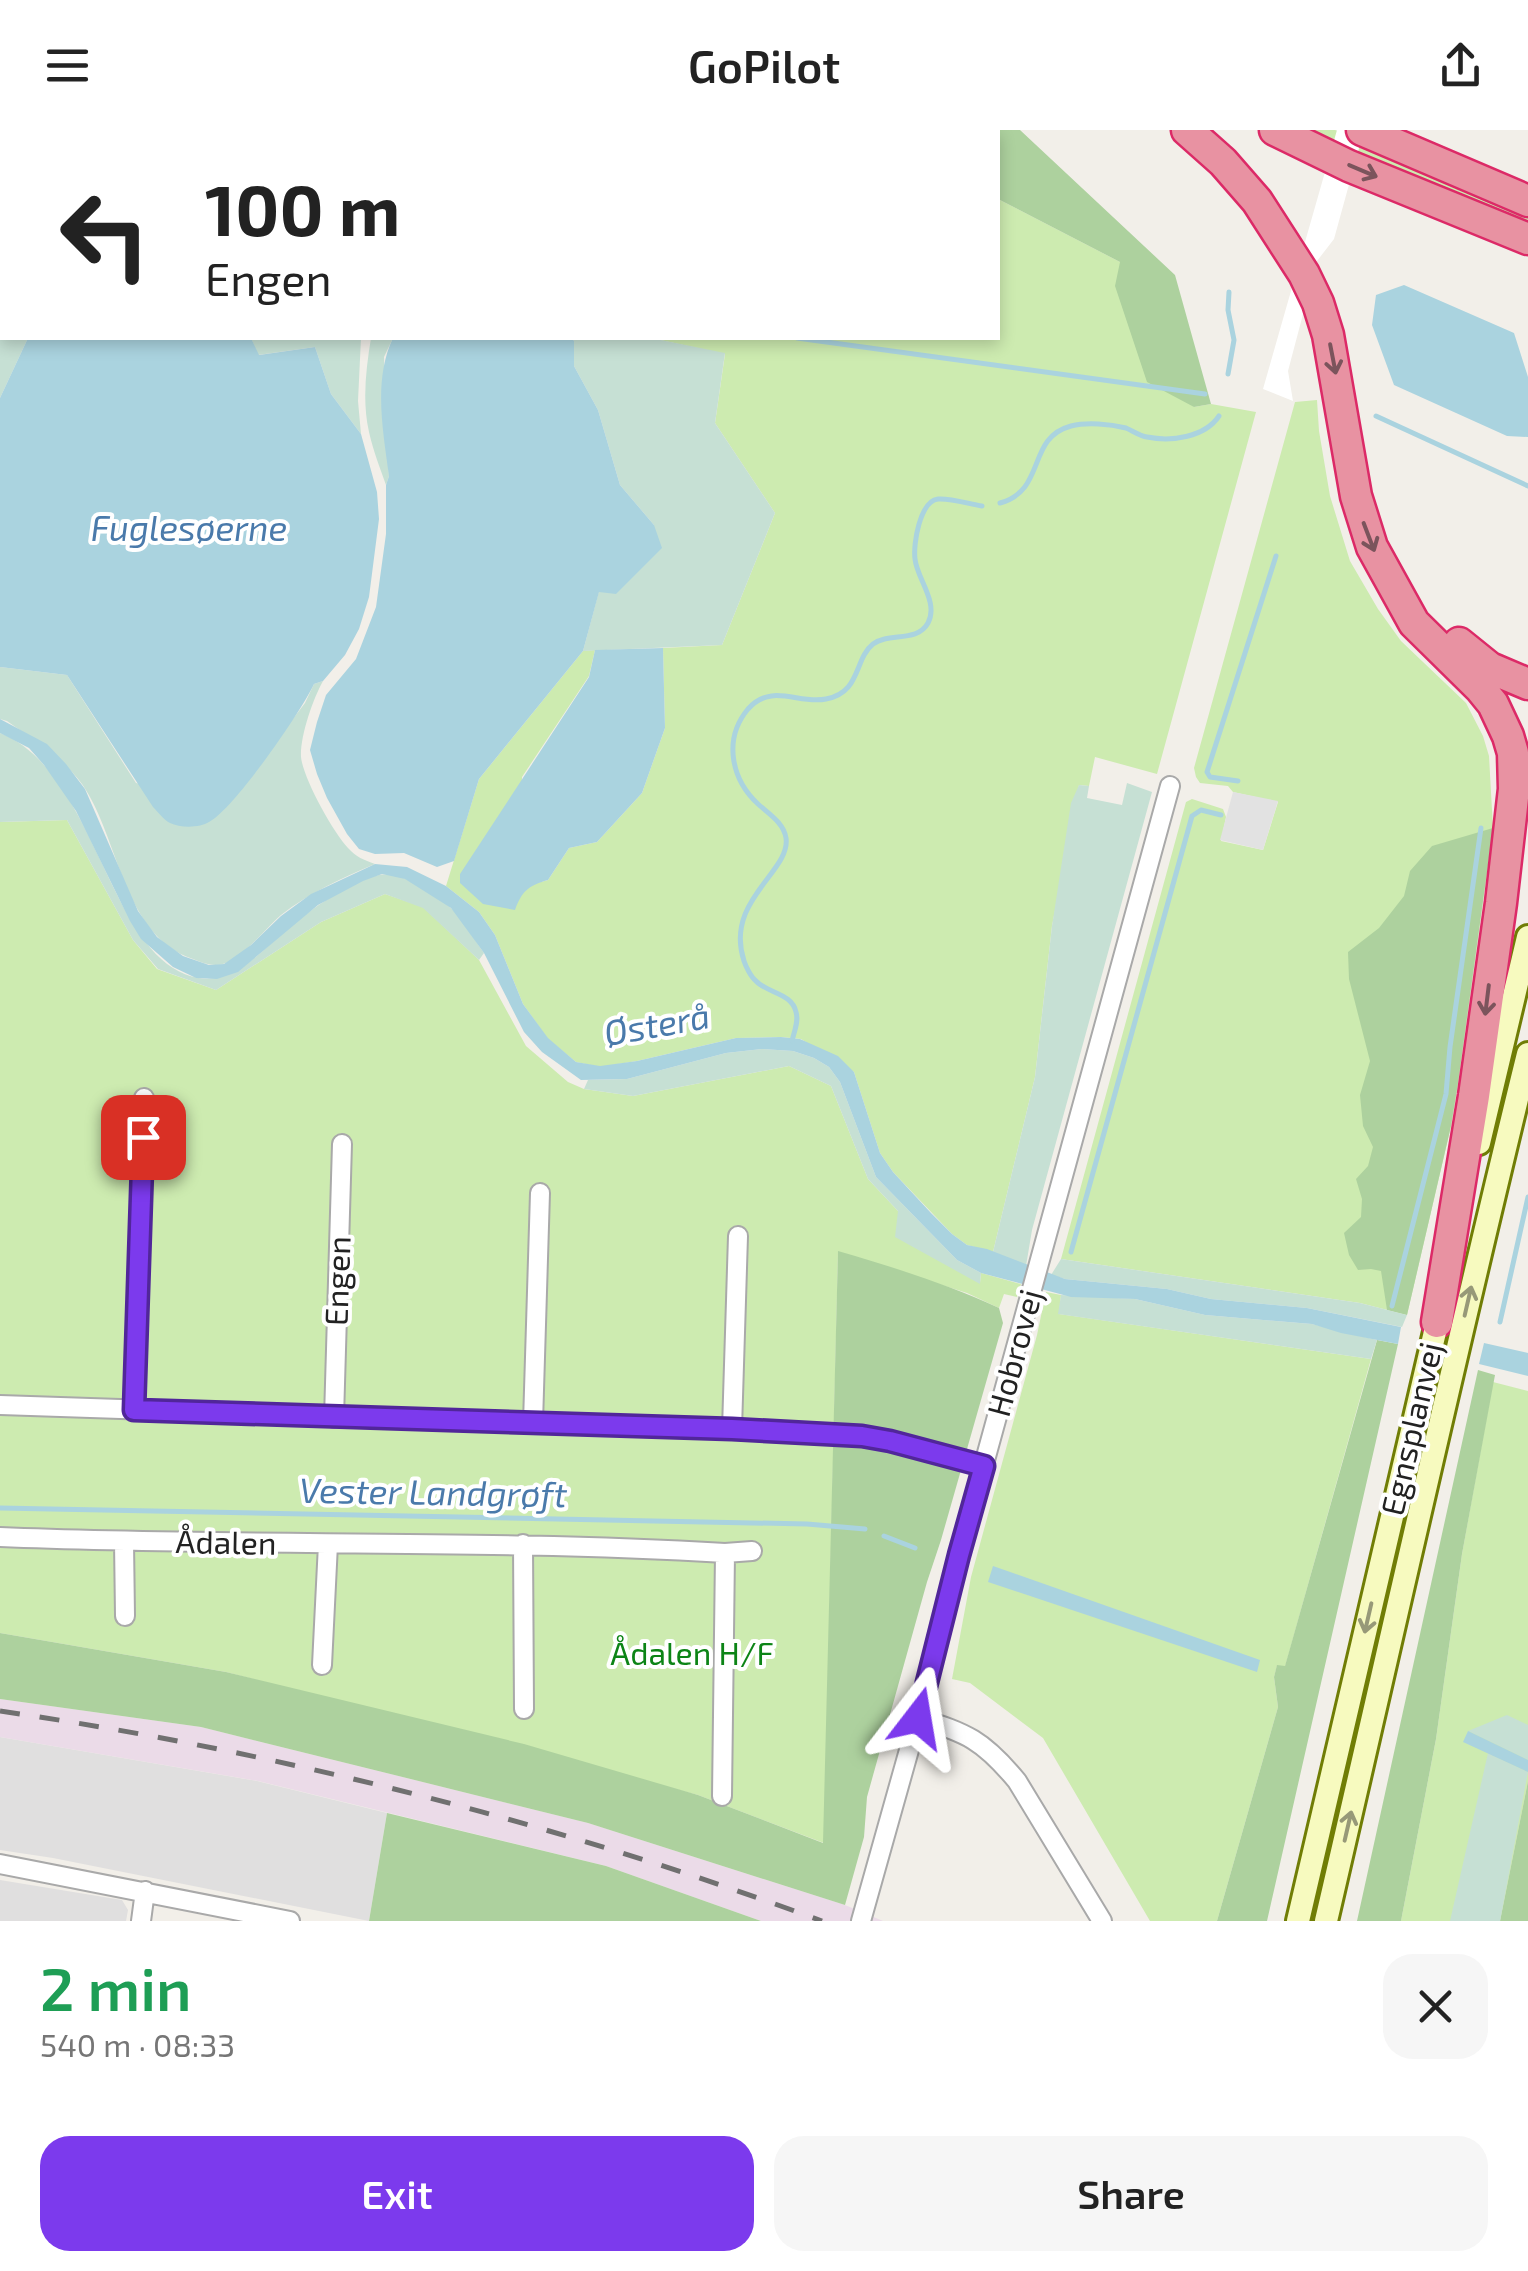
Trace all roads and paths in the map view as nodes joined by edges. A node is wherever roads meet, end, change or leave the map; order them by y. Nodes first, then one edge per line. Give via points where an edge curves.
1 (1187, 130) edge
2 (1274, 130) edge
3 (1362, 130) edge
4 (1528, 200) edge
5 (1528, 239) edge
6 (1387, 577) junction
7 (1528, 684) edge
8 (1170, 786) dead end
9 (1528, 937) edge
10 (1528, 1054) edge
11 (144, 1098) dead end
12 (342, 1144) dead end
13 (540, 1192) dead end
14 (738, 1236) dead end
15 (1438, 1322) junction
16 (0, 1406) edge
17 (134, 1410) junction
18 (334, 1418) junction
19 (533, 1422) junction
20 (732, 1429) junction
21 (984, 1466) junction
22 (0, 1537) edge
23 (124, 1542) junction
24 (328, 1544) junction
25 (523, 1544) junction
26 (725, 1552) junction
27 (752, 1552) dead end
28 (125, 1616) dead end
29 (322, 1665) dead end
30 (524, 1709) dead end
31 (918, 1718) junction
32 (722, 1796) dead end
33 (0, 1864) edge
34 (145, 1891) junction
35 (141, 1921) edge
36 (290, 1921) edge
37 (861, 1921) edge
38 (1102, 1921) edge
39 (1298, 1921) edge
40 (1326, 1921) edge

1 -> 6 highway via 1258,201 1318,304 1361,517
2 -> 5 highway
3 - 4 highway
6 - 7 highway via 1478,659
6 -> 15 highway via 1414,623 1492,704 1508,736 1514,771 1477,1078
8 - 21 street, Hobrovej
9 - 15 main road, Egnsplanvej
40 -> 10 main road, Egnsplanvej
11 - 17 street
12 - 18 street, Engen
13 - 19 street
14 - 20 street
15 -> 39 main road, Egnsplanvej
16 - 17 street
17 - 18 street
18 - 19 street
19 - 20 street
20 - 21 street via 862,1436
21 - 31 street, Hobrovej
22 - 23 street, Ådalen
23 - 24 street, Ådalen
23 - 28 street
24 - 25 street, Ådalen
24 - 29 street
25 - 26 street, Ådalen
25 - 30 street
26 - 27 street, Ådalen
26 - 32 street
31 - 37 street, Hobrovej
31 - 38 street via 961,1731 1001,1762
33 - 34 street
34 - 35 street
34 - 36 street

